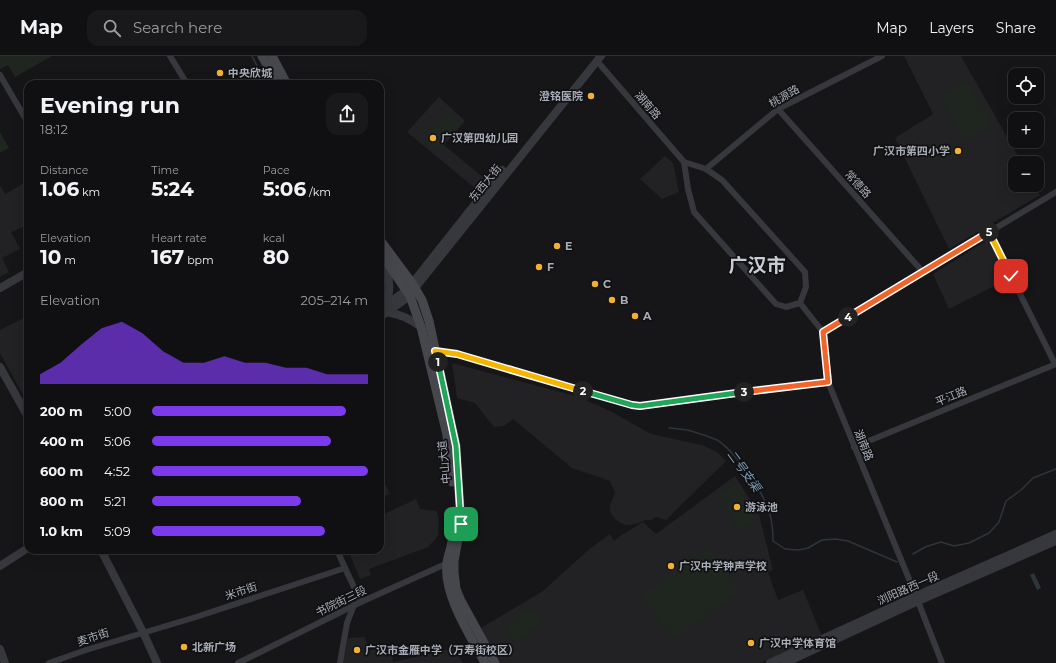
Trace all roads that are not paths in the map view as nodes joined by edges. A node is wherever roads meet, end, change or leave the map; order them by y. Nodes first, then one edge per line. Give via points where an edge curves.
1 (170, 56) edge
2 (262, 56) edge
3 (272, 56) edge
4 (882, 56) edge
5 (598, 58) edge
6 (0, 75) edge
7 (185, 80) edge
8 (276, 80) edge
9 (285, 80) edge
10 (778, 109) junction
11 (24, 116) edge
12 (684, 162) junction
13 (706, 169) junction
14 (1056, 192) edge
15 (989, 232) junction
16 (384, 246) edge
17 (384, 258) edge
18 (384, 264) edge
19 (922, 272) junction
20 (24, 274) edge
21 (0, 288) edge
22 (411, 289) junction
23 (800, 303) junction
24 (384, 308) edge
25 (384, 310) edge
26 (384, 311) edge
27 (421, 326) junction
28 (823, 332) junction
29 (435, 351) junction
30 (1056, 364) edge
31 (0, 367) edge
32 (828, 382) junction
33 (24, 410) edge
34 (854, 447) junction
35 (1056, 534) edge
36 (1056, 541) edge
37 (24, 545) edge
38 (24, 551) edge
39 (103, 554) edge
40 (340, 554) edge
41 (0, 560) edge
42 (450, 562) junction
43 (0, 566) edge
44 (345, 568) junction
45 (917, 599) junction
46 (361, 602) junction
47 (354, 606) junction
48 (143, 632) junction
49 (0, 649) edge
50 (792, 659) edge
51 (5, 663) edge
52 (49, 663) edge
53 (157, 663) edge
54 (238, 663) edge
55 (340, 663) edge
56 (485, 663) edge
57 (495, 663) edge
58 (770, 663) edge
59 (785, 663) edge
60 (942, 663) edge

1 - 7 street
2 - 8 main road
3 - 9 main road
4 - 10 street, 桃源路
5 - 12 street, 湖南路
5 - 22 street, 东西大街
6 - 11 street
10 - 13 street, 桃源路
10 - 19 street, 常德路
12 - 13 street
12 - 23 street via 694,212 776,304 786,307
13 - 23 street via 722,180 805,272 806,287
14 - 15 street
15 - 19 street
15 - 30 street
16 - 22 main road, 中山大道
17 - 22 main road, 中山大道
18 - 24 street via 390,288
19 - 28 street
20 - 21 street
22 - 25 street, 东西大街
22 - 27 main road, 中山大道
22 - 29 main road, 中山大道 via 422,300
23 - 28 street
26 - 27 street via 407,317
27 - 42 main road, 中山大道 via 447,435 455,522
28 - 32 street, 湖南路
29 - 32 street via 457,354 640,406
29 - 42 main road, 中山大道 via 456,446 461,524
30 - 34 street, 平江路
31 - 33 street
32 - 34 street, 湖南路
34 - 45 street, 湖南路
35 - 45 street, 浏阳路西一段
36 - 45 street
37 - 41 street
38 - 43 street
39 - 48 street
40 - 44 street
42 - 46 street, 书院街三段
42 - 56 main road, 中山大道 via 447,575 452,598
42 - 57 main road, 中山大道 via 461,601
44 - 46 street
44 - 48 street, 米市街
45 - 50 street, 浏阳路西一段
45 - 60 street, 湖南路
46 - 47 street, 书院街三段
47 - 54 street, 书院街三段
47 - 55 street via 347,623
48 - 52 street, 麦市街
48 - 53 street
49 - 51 street
50 - 58 street, 浏阳路西一段
50 - 59 street

